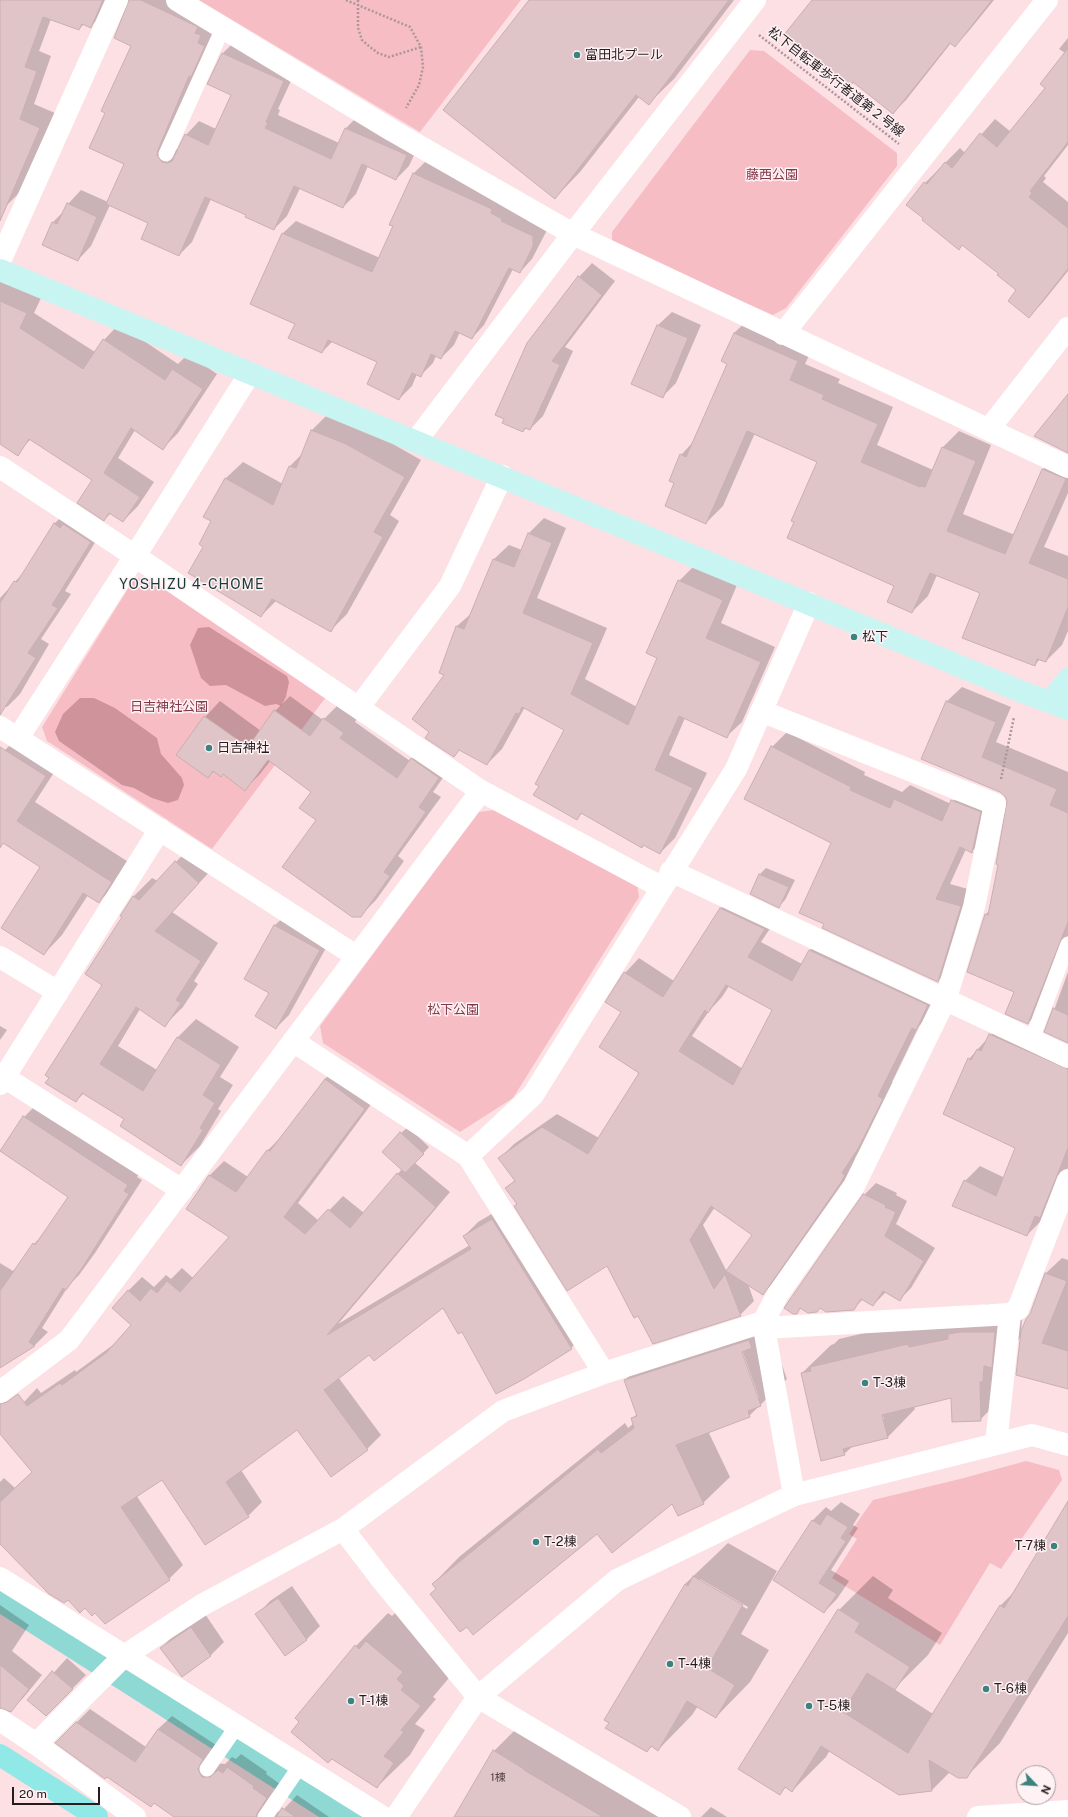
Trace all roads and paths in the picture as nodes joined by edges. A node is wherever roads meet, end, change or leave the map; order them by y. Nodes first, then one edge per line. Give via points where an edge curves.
1 (117, 0) edge
2 (177, 0) edge
3 (346, 0) edge
4 (358, 0) edge
5 (755, 0) edge
6 (1047, 0) edge
7 (358, 5) junction
8 (740, 20) junction
9 (223, 28) junction
10 (421, 47) junction
11 (393, 131) junction
12 (166, 154) dead end
13 (920, 160) junction
14 (573, 234) junction
15 (0, 261) edge
16 (0, 270) edge
17 (1068, 328) edge
18 (783, 334) junction
19 (250, 372) junction
20 (989, 429) junction
21 (416, 441) junction
22 (0, 467) edge
23 (1068, 467) edge
24 (502, 476) junction
25 (135, 556) junction
26 (809, 603) junction
27 (1068, 680) edge
28 (1020, 691) junction
29 (1059, 706) edge
30 (359, 707) junction
31 (762, 711) junction
32 (9, 733) edge
33 (481, 791) junction
34 (996, 804) junction
35 (160, 829) junction
36 (666, 879) junction
37 (1068, 944) edge
38 (356, 956) junction
39 (0, 957) edge
40 (58, 992) junction
41 (946, 998) junction
42 (1032, 1039) junction
43 (293, 1041) junction
44 (1068, 1057) edge
45 (2, 1080) edge
46 (468, 1156) junction
47 (1068, 1180) edge
48 (182, 1190) junction
49 (1010, 1314) junction
50 (763, 1325) junction
51 (604, 1373) junction
52 (0, 1392) edge
53 (996, 1444) junction
54 (1068, 1445) edge
55 (794, 1494) junction
56 (343, 1529) junction
57 (0, 1578) edge
58 (124, 1656) junction
59 (478, 1697) junction
60 (0, 1720) edge
61 (236, 1727) junction
62 (36, 1744) junction
63 (0, 1755) edge
64 (299, 1767) junction
65 (207, 1769) dead end
66 (1068, 1811) edge
67 (97, 1817) edge
68 (135, 1817) edge
69 (265, 1817) edge
70 (383, 1817) edge
71 (396, 1817) edge
72 (680, 1817) edge
73 (978, 1817) edge

1 - 15 street
2 - 9 street
3 - 7 path
4 - 7 path
5 - 8 street
6 - 13 street
7 - 10 path via 410,27
7 - 10 path via 358,28 362,40 378,53 389,57
8 - 13 path, 松下自転車歩行者道第２号線
8 - 14 street
9 - 11 street
9 - 12 lane
10 - 11 path via 423,67 419,85
11 - 14 street
13 - 18 street
14 - 18 street
14 - 21 street
16 - 19 street
17 - 20 street
18 - 20 street
19 - 21 street
19 - 25 street
20 - 23 street
21 - 24 street
22 - 25 street
24 - 26 street
24 - 30 street via 450,586
25 - 30 street
25 - 32 street
26 - 28 street
26 - 31 street
27 - 29 street
28 - 29 street
28 - 34 path
30 - 33 street
31 - 34 street
31 - 36 street via 736,769
32 - 35 street
33 - 36 street
33 - 38 street
34 - 41 street via 974,908
35 - 38 street
35 - 40 street
36 - 41 street
36 - 46 street via 533,1095
37 - 42 lane
38 - 43 street
39 - 40 street
40 - 45 street
41 - 42 street
41 - 50 street via 854,1186 778,1294
42 - 44 street
43 - 46 street
43 - 48 street
45 - 48 street
46 - 51 street
47 - 49 street via 1018,1308
48 - 52 street via 69,1340
49 - 50 street
49 - 53 street
50 - 51 street
50 - 55 street
51 - 56 street via 503,1410
53 - 54 street via 1032,1435
53 - 55 street
55 - 59 street via 617,1580
56 - 58 street via 202,1605
56 - 59 street
57 - 58 street
58 - 61 street
58 - 62 street
59 - 71 street
59 - 72 street
60 - 62 street
61 - 64 street
61 - 65 lane
62 - 68 street
63 - 67 main road
64 - 69 lane
64 - 70 street
66 - 73 street

